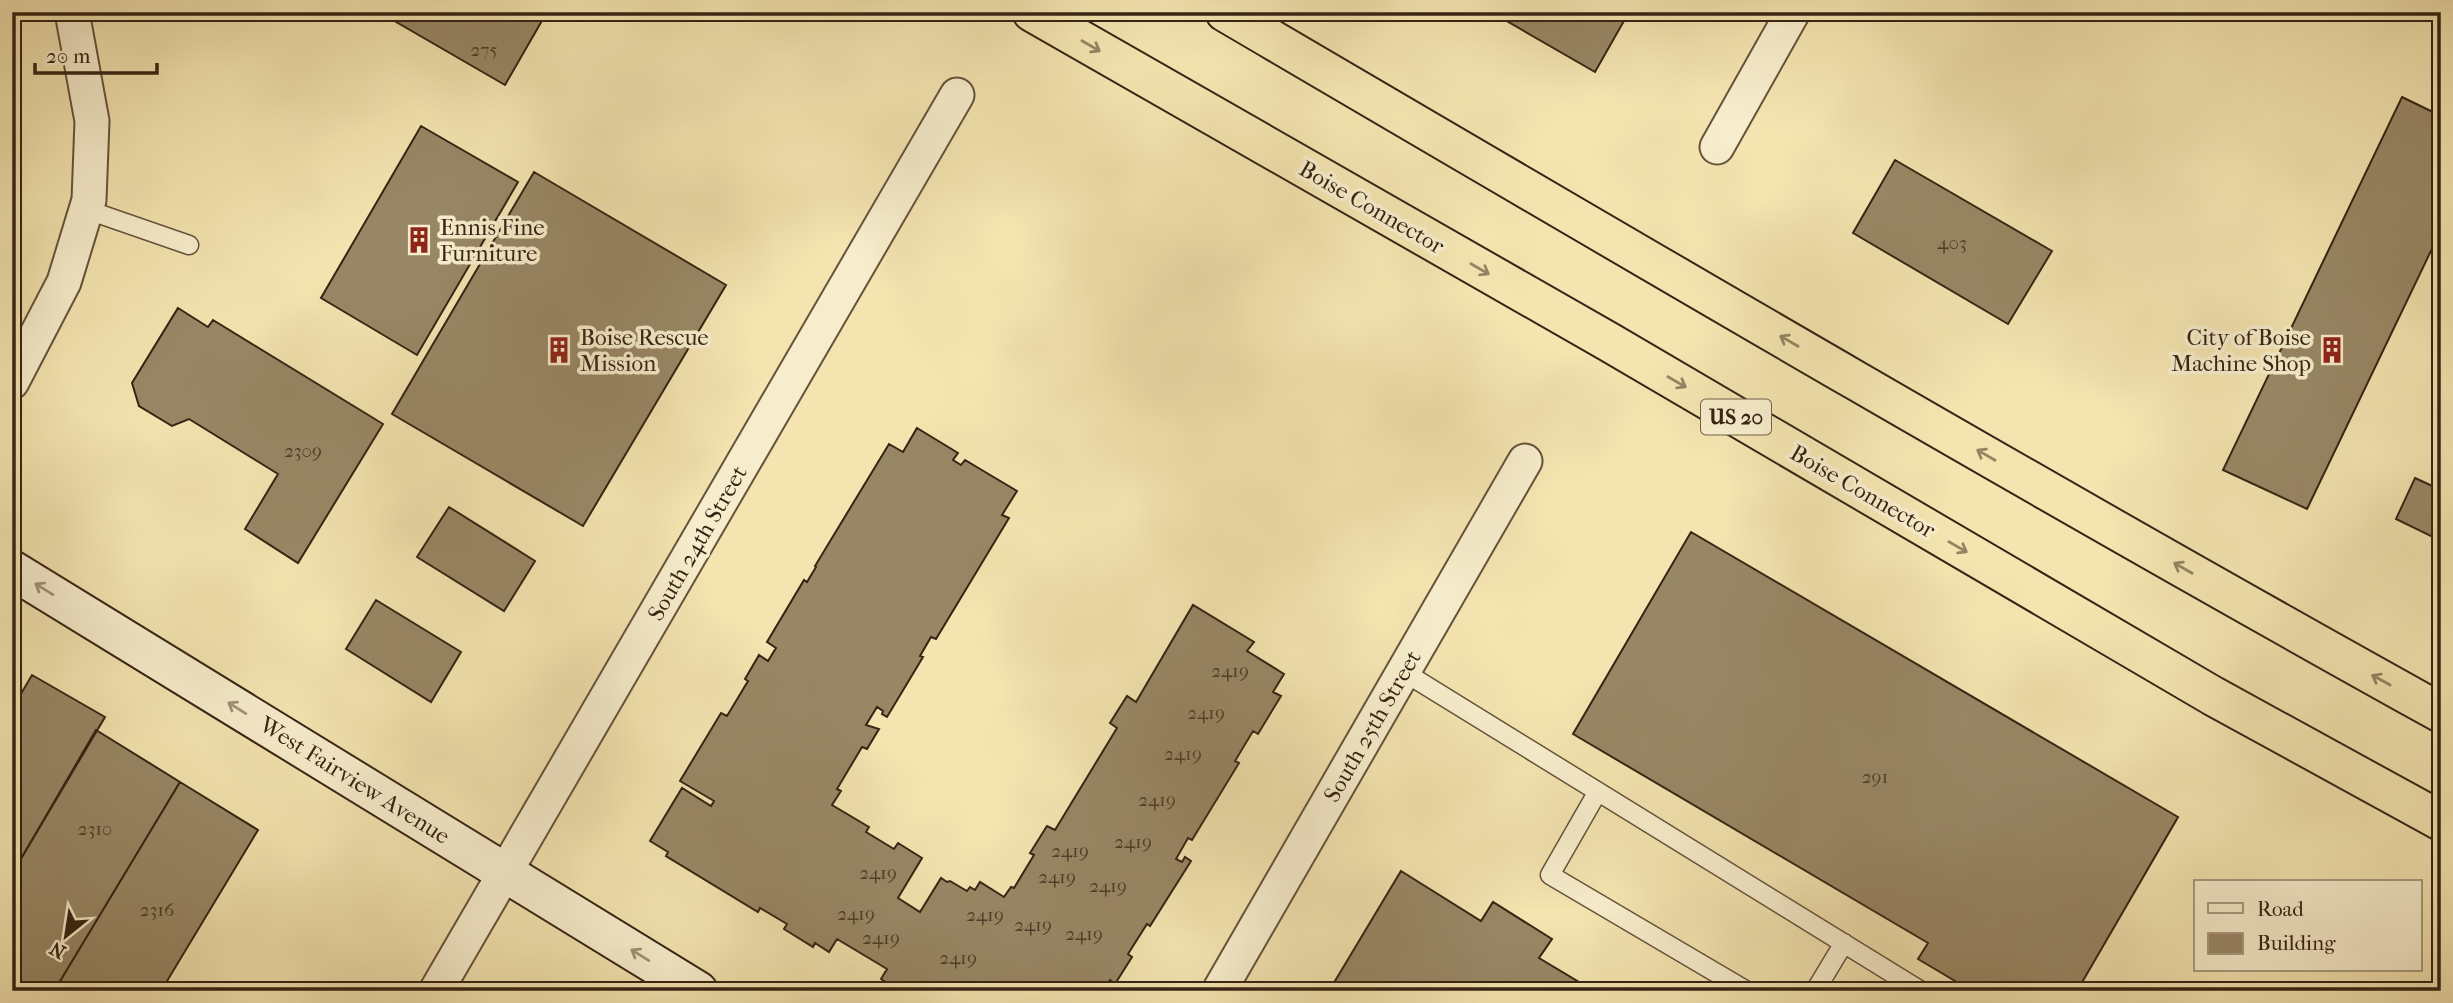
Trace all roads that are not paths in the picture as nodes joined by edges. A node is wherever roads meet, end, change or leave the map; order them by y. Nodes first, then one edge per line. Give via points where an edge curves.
1 (72, 12) edge
2 (1031, 12) edge
3 (1225, 12) edge
4 (1793, 12) edge
5 (957, 95) dead end
6 (1717, 147) dead end
7 (85, 209) junction
8 (189, 244) dead end
9 (12, 382) edge
10 (1525, 461) dead end
11 (12, 570) edge
12 (1404, 672) junction
13 (2441, 713) edge
14 (1597, 793) junction
15 (2441, 821) edge
16 (505, 872) junction
17 (1844, 943) junction
18 (436, 991) edge
19 (698, 991) edge
20 (1219, 991) edge
21 (1747, 991) edge
22 (1815, 991) edge
23 (1921, 991) edge

1 - 7 street via 92,121
2 -> 15 highway, Boise Connector / US 20 via 1609,342 2202,689
13 -> 3 highway via 1763,327
4 - 6 street
5 - 16 street, South 24th Street
7 - 8 lane
7 - 9 street via 64,282
10 - 12 street, South 25th Street
16 -> 11 main road, West Fairview Avenue
12 - 14 lane
12 - 20 street, South 25th Street
14 - 17 lane
14 - 21 lane via 1550,875
16 - 18 street, South 24th Street
19 -> 16 main road, West Fairview Avenue
17 - 22 lane
17 - 23 lane

